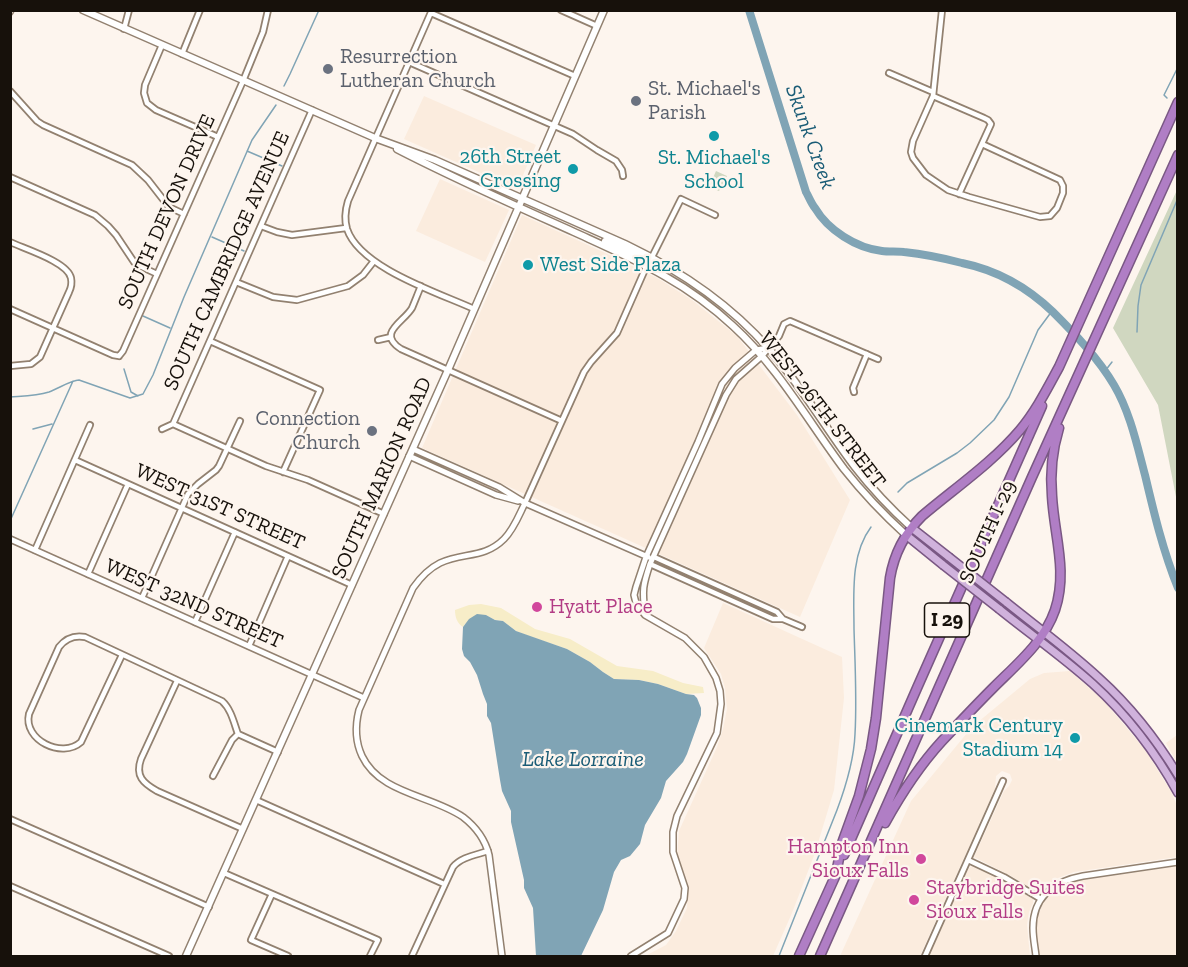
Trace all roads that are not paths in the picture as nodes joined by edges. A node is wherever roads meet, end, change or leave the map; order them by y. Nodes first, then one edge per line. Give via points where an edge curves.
1 (83, 10) edge
2 (129, 10) edge
3 (200, 10) edge
4 (268, 10) edge
5 (561, 10) edge
6 (604, 10) edge
7 (942, 10) edge
8 (432, 12) edge
9 (597, 26) junction
10 (124, 28) junction
11 (162, 45) junction
12 (182, 54) junction
13 (409, 62) junction
14 (889, 73) dead end
15 (575, 76) junction
16 (243, 81) junction
17 (10, 91) edge
18 (933, 94) junction
19 (1178, 102) edge
20 (312, 110) junction
21 (554, 126) junction
22 (218, 137) junction
23 (375, 138) junction
24 (982, 144) junction
25 (1178, 155) edge
26 (623, 176) dead end
27 (10, 177) edge
28 (959, 194) junction
29 (522, 198) junction
30 (518, 207) junction
31 (184, 214) junction
32 (715, 215) dead end
33 (261, 226) junction
34 (346, 228) junction
35 (580, 235) junction
36 (10, 242) edge
37 (652, 257) junction
38 (374, 261) junction
39 (647, 265) junction
40 (157, 274) junction
41 (236, 282) junction
42 (421, 286) junction
43 (713, 297) junction
44 (10, 309) edge
45 (474, 309) junction
46 (53, 328) junction
47 (391, 338) junction
48 (378, 340) dead end
49 (210, 341) junction
50 (768, 348) junction
51 (756, 350) junction
52 (867, 354) junction
53 (119, 356) junction
54 (762, 356) junction
55 (878, 359) dead end
56 (122, 363) dead end
57 (1060, 364) junction
58 (10, 366) edge
59 (448, 370) junction
60 (1076, 381) junction
61 (854, 392) dead end
62 (240, 421) dead end
63 (562, 421) junction
64 (173, 424) junction
65 (90, 425) dead end
66 (162, 429) dead end
67 (227, 449) junction
68 (412, 449) junction
69 (409, 456) junction
70 (75, 460) junction
71 (283, 472) junction
72 (128, 484) junction
73 (525, 503) junction
74 (182, 508) junction
75 (384, 514) junction
76 (235, 532) junction
77 (909, 532) junction
78 (10, 539) edge
79 (35, 550) junction
80 (288, 556) junction
81 (646, 557) junction
82 (654, 557) junction
83 (650, 564) junction
84 (88, 574) junction
85 (352, 585) junction
86 (142, 598) junction
87 (645, 615) junction
88 (783, 619) junction
89 (195, 622) junction
90 (802, 627) dead end
91 (1044, 633) junction
92 (1039, 641) junction
93 (249, 646) junction
94 (122, 655) junction
95 (312, 675) junction
96 (177, 681) junction
97 (364, 698) junction
98 (238, 734) junction
99 (278, 752) junction
100 (1178, 775) edge
101 (213, 776) dead end
102 (1004, 781) dead end
103 (1178, 793) edge
104 (256, 800) junction
105 (10, 819) edge
106 (243, 829) junction
107 (488, 851) junction
108 (968, 860) junction
109 (1178, 862) edge
110 (861, 865) junction
111 (224, 873) junction
112 (836, 874) junction
113 (444, 884) junction
114 (10, 886) edge
115 (272, 894) junction
116 (1041, 899) junction
117 (209, 907) junction
118 (169, 957) edge
119 (186, 957) edge
120 (288, 957) edge
121 (370, 957) edge
122 (412, 957) edge
123 (502, 957) edge
124 (631, 957) edge
125 (799, 957) edge
126 (820, 957) edge
127 (925, 957) edge
128 (1036, 957) edge

1 - 10 main road, WEST 26TH STREET
2 - 10 street
3 - 12 street
4 - 16 street, SOUTH DEVON DRIVE
5 - 9 street
6 - 9 main road, SOUTH MARION ROAD
7 - 18 street
8 - 13 street
8 - 15 street
9 - 15 main road, SOUTH MARION ROAD
10 - 11 main road, WEST 26TH STREET
11 - 12 main road, WEST 26TH STREET
11 - 22 street via 145,85 147,103
12 - 16 main road, WEST 26TH STREET
13 - 21 street
13 - 23 street
14 - 18 street
15 - 21 main road, SOUTH MARION ROAD
16 - 20 main road, WEST 26TH STREET
16 - 22 street, SOUTH DEVON DRIVE
17 - 31 street via 43,125 132,165 169,207
18 - 24 street via 990,122
18 - 28 street via 911,152 932,179
19 - 57 highway, SOUTH I-29 / I 29
20 - 23 main road, WEST 26TH STREET
20 - 33 street, SOUTH CAMBRIDGE AVENUE
21 - 26 street via 616,161
21 - 29 main road, SOUTH MARION ROAD
22 - 31 street, SOUTH DEVON DRIVE
23 - 29 main road, WEST 26TH STREET
23 - 30 main road, WEST 26TH STREET
23 - 34 street via 348,201
24 - 28 street
24 - 28 street via 1060,180 1064,193 1050,216 1040,217
25 - 60 highway, SOUTH I-29 / I 29
27 - 40 street via 94,215 116,235 134,262
29 - 30 main road, SOUTH MARION ROAD
29 - 37 main road, WEST 26TH STREET
30 - 35 main road, WEST 26TH STREET
30 - 45 main road, SOUTH MARION ROAD
31 - 40 street, SOUTH DEVON DRIVE
32 - 37 street via 681,199
33 - 34 street via 292,235
33 - 41 street, SOUTH CAMBRIDGE AVENUE
34 - 38 street via 358,247
35 - 37 main road via 645,258
35 - 39 main road, WEST 26TH STREET
36 - 46 street via 62,266 71,277 69,292
37 - 43 main road, WEST 26TH STREET
38 - 41 street via 348,286 297,300 273,297
38 - 42 street
39 - 43 main road via 660,266
39 - 51 main road, WEST 26TH STREET via 705,302
39 - 63 street via 617,333 587,367
40 - 53 street, SOUTH DEVON DRIVE
41 - 49 street, SOUTH CAMBRIDGE AVENUE
42 - 45 street
42 - 47 street via 412,308 393,329
43 - 50 main road, WEST 26TH STREET
44 - 46 street
45 - 59 main road, SOUTH MARION ROAD
46 - 53 street
46 - 58 street via 37,360
47 - 48 street
47 - 59 street via 401,349
49 - 64 street, SOUTH CAMBRIDGE AVENUE
49 - 71 street via 320,390
50 - 51 street
50 - 52 street via 790,321
50 - 54 street
50 - 77 main road, WEST 26TH STREET via 862,476
51 - 54 main road, WEST 26TH STREET
51 - 81 street via 722,384
52 - 55 street
52 - 61 street
53 - 56 street
54 - 77 main road, WEST 26TH STREET via 854,480 882,513
54 - 82 street via 729,388
57 - 77 highway via 1039,404 1012,439 922,516
57 - 112 highway, SOUTH I-29 / I 29
59 - 63 street
59 - 68 main road, SOUTH MARION ROAD
60 - 91 highway via 1052,460 1061,574 1056,605
60 - 110 highway, SOUTH I-29 / I 29
62 - 67 street
63 - 73 street
64 - 66 street
64 - 67 street
65 - 70 street
67 - 71 street
67 - 74 street via 216,470 193,488
68 - 69 main road, SOUTH MARION ROAD
68 - 73 street via 499,487
69 - 73 street via 496,495
69 - 75 main road, SOUTH MARION ROAD
70 - 72 street, WEST 31ST STREET
70 - 79 street
71 - 75 street
72 - 74 street, WEST 31ST STREET
72 - 84 street
73 - 81 street
73 - 97 street via 510,533 494,547 481,554 443,562 421,576
74 - 76 street, WEST 31ST STREET
74 - 86 street
75 - 85 main road, SOUTH MARION ROAD
76 - 80 street, WEST 31ST STREET
76 - 89 street
77 - 91 main road, WEST 26TH STREET, bridge via 949,557
77 - 92 main road, WEST 26TH STREET, bridge via 943,565
77 - 112 highway via 895,557 890,578 871,749
78 - 79 street, WEST 32ND STREET
79 - 84 street, WEST 32ND STREET
80 - 85 street, WEST 31ST STREET
80 - 93 street
81 - 82 street
81 - 83 street
81 - 87 street via 634,595
82 - 83 street
82 - 88 street via 777,612
83 - 87 street via 643,584
83 - 88 street via 773,619
84 - 86 street, WEST 32ND STREET
85 - 95 main road, SOUTH MARION ROAD
86 - 89 street, WEST 32ND STREET
87 - 124 street via 685,638 704,657 718,684 721,711 715,738 672,832 684,899 668,933
88 - 90 street
89 - 93 street, WEST 32ND STREET
91 - 92 highway
91 - 100 main road, WEST 26TH STREET via 1120,698
92 - 103 main road, WEST 26TH STREET via 1113,704 1153,753
92 - 110 highway via 930,755 897,801
93 - 95 street, WEST 32ND STREET
94 - 94 street via 81,742 66,749 35,737 28,719 59,647 67,639 85,637
94 - 96 street
95 - 97 street, WEST 32ND STREET
95 - 99 main road, SOUTH MARION ROAD
96 - 98 street via 224,702
96 - 106 street via 141,759 139,773 157,791
97 - 107 street via 356,736 366,764 386,782 463,818 480,834
98 - 99 street
98 - 101 street
99 - 104 main road, SOUTH MARION ROAD
102 - 108 street
104 - 106 main road, SOUTH MARION ROAD
104 - 113 street
105 - 117 street
106 - 111 main road, SOUTH MARION ROAD
107 - 113 street via 457,862
107 - 123 street
108 - 116 street
108 - 127 street
109 - 116 street via 1072,878 1052,887
110 - 126 highway, SOUTH I-29 / I 29
111 - 115 street
111 - 117 main road, SOUTH MARION ROAD
112 - 125 highway, SOUTH I-29 / I 29
113 - 122 street
114 - 118 street
115 - 120 street via 251,940
115 - 121 street via 378,940
116 - 128 street via 1033,920
117 - 119 main road, SOUTH MARION ROAD

